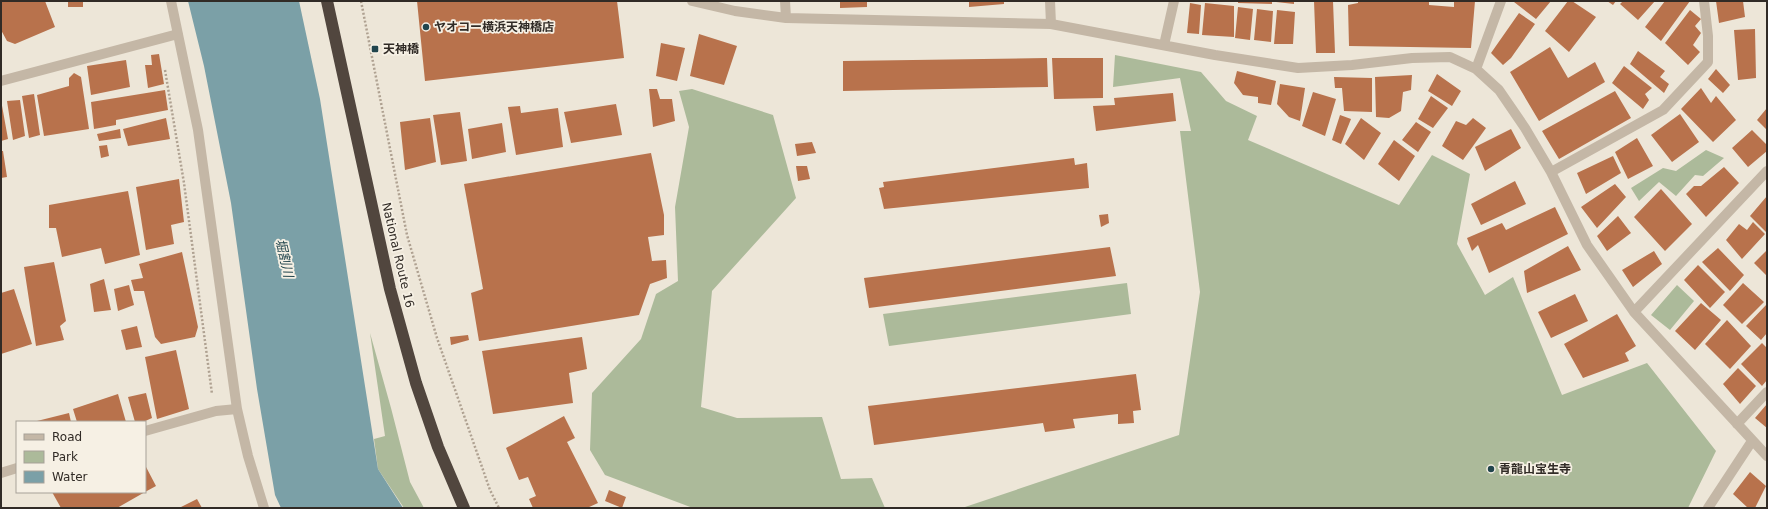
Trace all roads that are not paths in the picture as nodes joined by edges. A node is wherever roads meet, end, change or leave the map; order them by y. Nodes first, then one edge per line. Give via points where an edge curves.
1 (171, 1) edge
2 (327, 1) edge
3 (692, 1) edge
4 (785, 1) edge
5 (1050, 1) edge
6 (1174, 1) edge
7 (1501, 1) edge
8 (1704, 1) edge
9 (786, 18) junction
10 (1051, 24) junction
11 (178, 34) junction
12 (1164, 45) junction
13 (1476, 69) junction
14 (1, 81) edge
15 (1767, 171) edge
16 (1551, 172) junction
17 (1634, 312) junction
18 (1767, 392) edge
19 (237, 409) junction
20 (1737, 424) junction
21 (146, 431) edge
22 (1752, 441) junction
23 (1767, 456) edge
24 (16, 468) edge
25 (1, 473) edge
26 (264, 508) edge
27 (464, 508) edge
28 (1708, 508) edge

1 - 11 street
2 - 27 highway, National Route 16 via 390,289 428,419
3 - 9 street via 735,11
4 - 9 street
5 - 10 street
6 - 12 street
7 - 13 street
8 - 16 street via 1708,62 1663,110
9 - 10 street
10 - 12 street
11 - 14 street
11 - 19 street via 198,130
12 - 13 street via 1298,68 1450,57
13 - 16 street via 1499,90
15 - 17 street
16 - 17 street via 1587,245
17 - 20 street
18 - 20 street
19 - 21 street via 216,411
19 - 26 street
20 - 22 street
22 - 23 street
22 - 28 street
24 - 25 street

